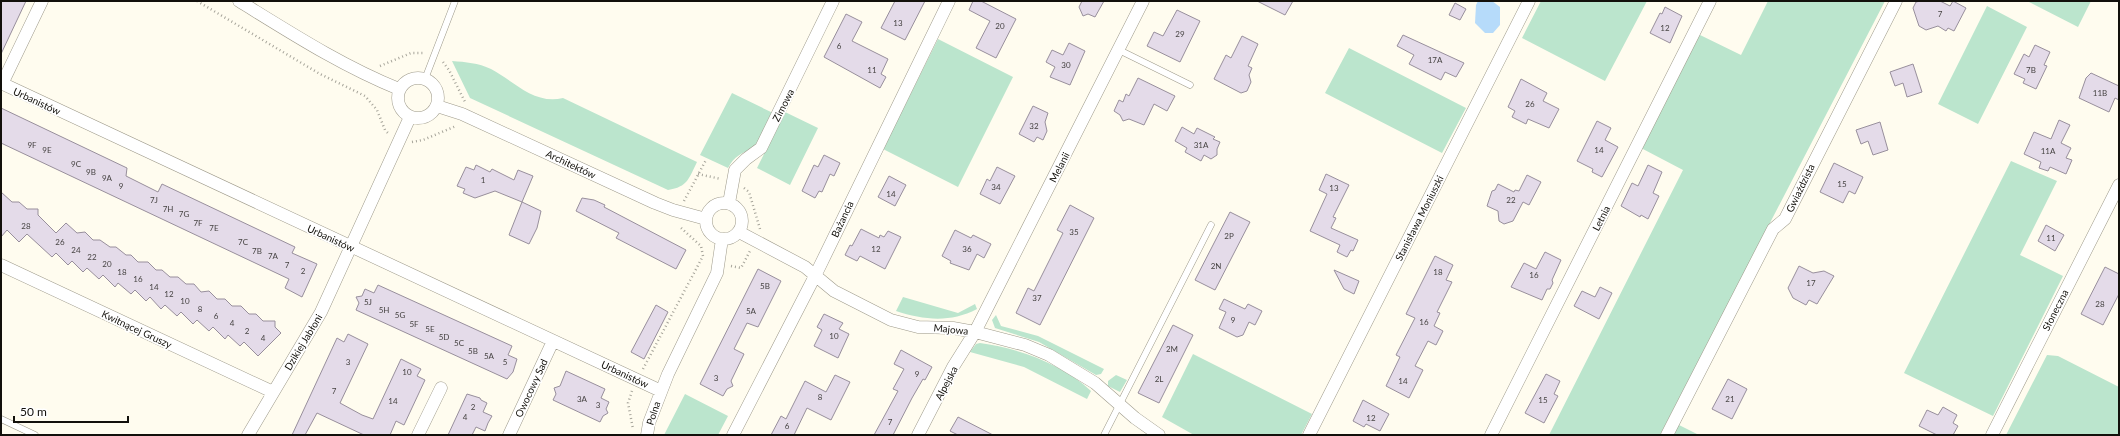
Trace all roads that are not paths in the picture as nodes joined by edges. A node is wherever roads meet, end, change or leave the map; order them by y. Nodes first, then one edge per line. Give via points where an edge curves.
1 (42, 1) edge
2 (239, 1) edge
3 (455, 1) edge
4 (833, 1) edge
5 (949, 1) edge
6 (1143, 1) edge
7 (1529, 1) edge
8 (1710, 1) edge
9 (1896, 1) edge
10 (1119, 50) junction
11 (425, 79) junction
12 (1, 83) edge
13 (1190, 85) dead end
14 (399, 89) junction
15 (436, 106) junction
16 (410, 117) junction
17 (2119, 185) edge
18 (729, 203) junction
19 (706, 219) junction
20 (1211, 225) dead end
21 (739, 232) junction
22 (722, 239) junction
23 (352, 247) junction
24 (1, 265) edge
25 (816, 274) junction
26 (975, 332) junction
27 (553, 341) junction
28 (441, 388) dead end
29 (661, 391) junction
30 (273, 392) junction
31 (1119, 404) junction
32 (1, 419) edge
33 (35, 435) edge
34 (248, 435) edge
35 (418, 435) edge
36 (509, 435) edge
37 (647, 435) edge
38 (733, 435) edge
39 (918, 435) edge
40 (1104, 435) edge
41 (1159, 435) edge
42 (1309, 435) edge
43 (1491, 435) edge
44 (1667, 435) edge
45 (1992, 435) edge

1 - 12 street
2 - 14 street via 317,50
3 - 11 lane
4 - 18 street, Zimowa via 761,148 735,170
5 - 25 street, Bażancia
6 - 10 street, Melanii
7 - 42 street, Stanisława Moniuszki
8 - 43 street, Letnia
9 - 44 street, Gwiaździsta via 1785,219 1773,229
10 - 13 lane
10 - 26 street, Melanii
11 - 14 street via 410,79
11 - 15 street via 436,90
12 - 23 street, Urbanistów
14 - 16 street via 399,107
15 - 16 street via 423,118
15 - 19 street, Architektów via 462,114 655,203
16 - 23 street, Dzikiej Jabłoni
17 - 45 street, Słoneczna
18 - 19 street via 716,204
18 - 21 street via 737,208 742,216 742,227
19 - 22 street via 709,231
20 - 31 lane
21 - 22 street via 730,238
21 - 25 street, Majowa
22 - 29 street via 717,273
23 - 27 street, Urbanistów
23 - 30 street, Dzikiej Jabłoni via 321,312
24 - 30 street, Kwitnącej Gruszy
25 - 26 street, Majowa via 834,291 891,320 918,327 953,328
25 - 38 street, Bażancia
26 - 31 street, Majowa via 1025,345 1049,355 1095,383
26 - 39 street, Alpejska via 953,367
27 - 29 street, Urbanistów
27 - 36 street, Owocowy Sad
28 - 35 street
29 - 37 street, Polna
30 - 34 street, Dzikiej Jabłoni
31 - 40 lane
31 - 41 street, Majowa
32 - 33 lane

